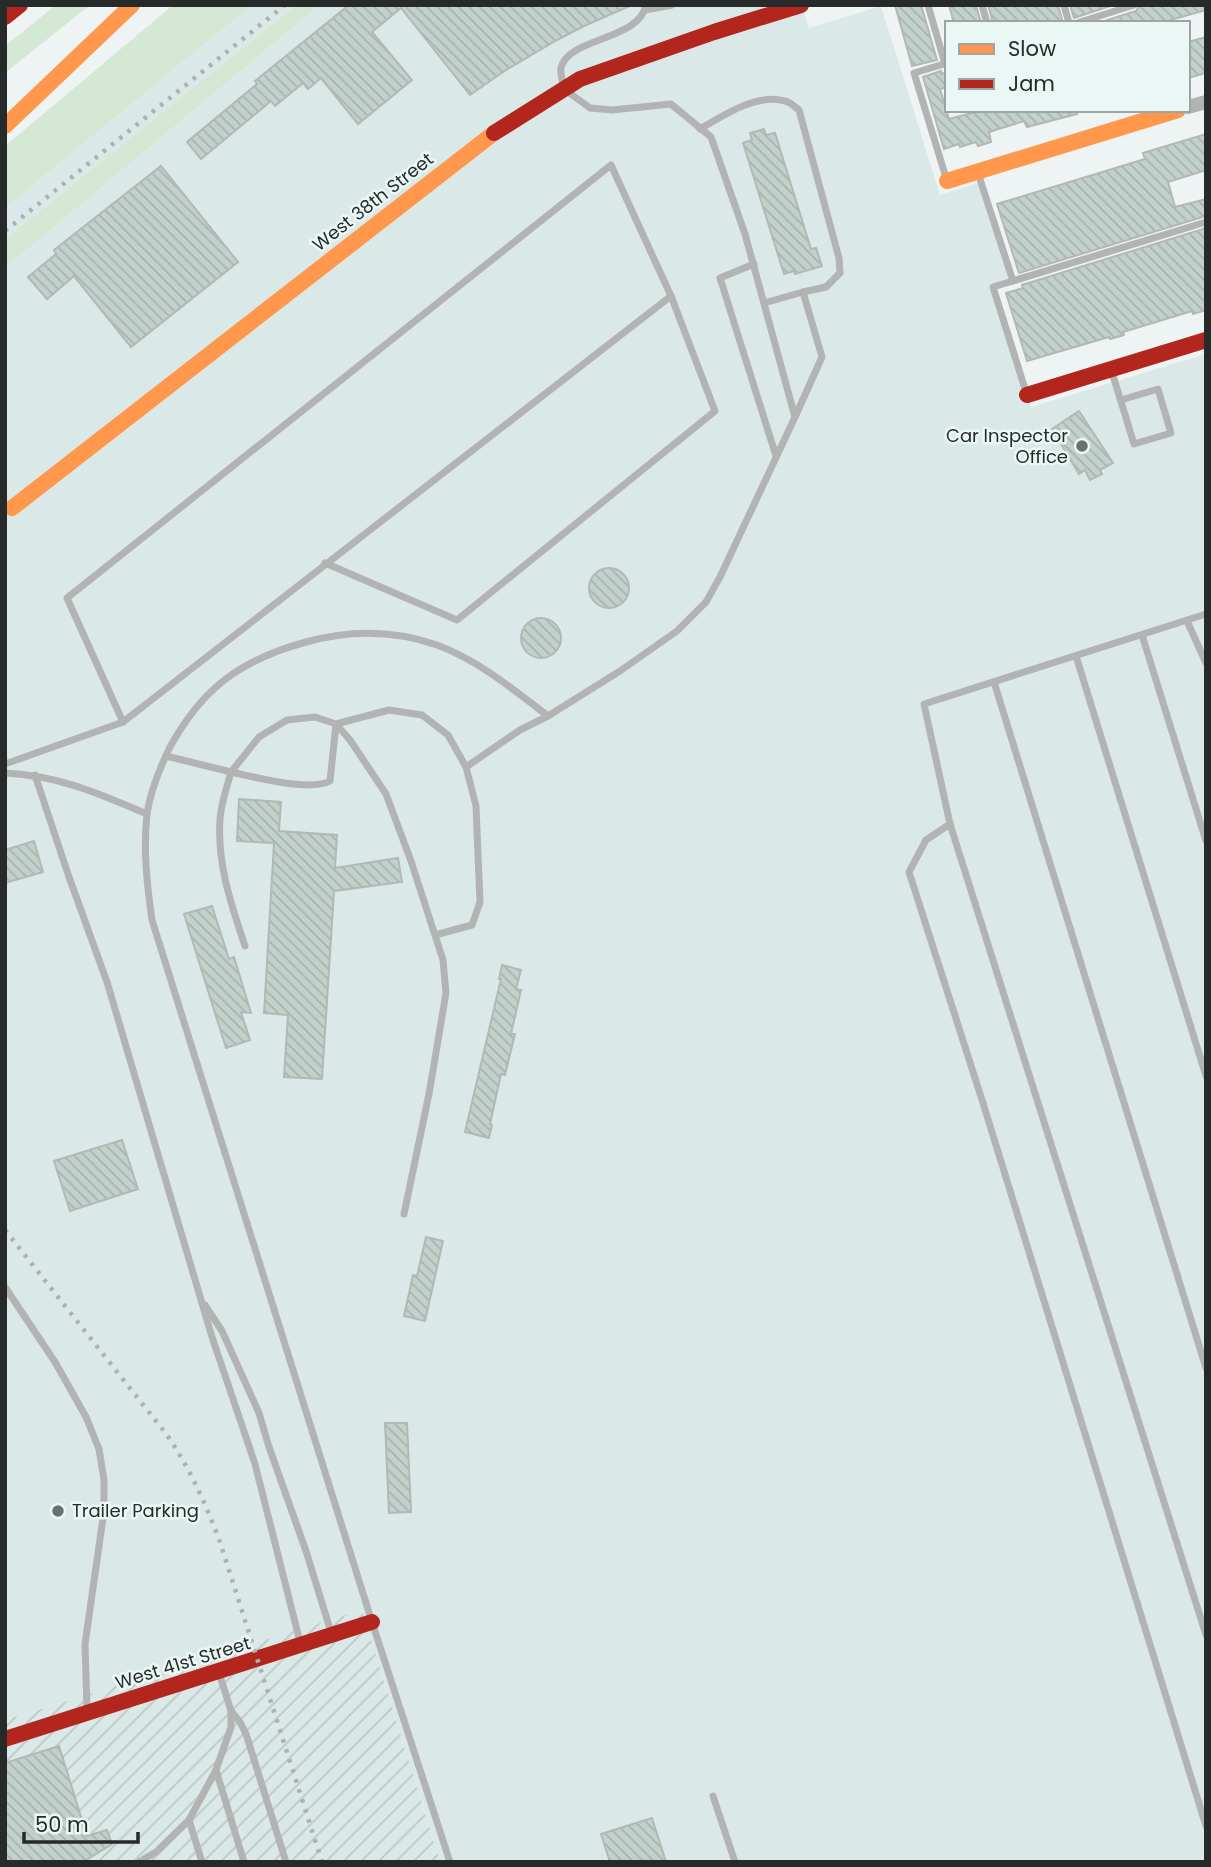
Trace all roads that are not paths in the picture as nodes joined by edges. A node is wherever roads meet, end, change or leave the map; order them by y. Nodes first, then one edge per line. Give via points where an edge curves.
1 (20, 5) edge
2 (130, 5) edge
3 (672, 5) edge
4 (801, 5) edge
5 (928, 5) edge
6 (1134, 5) edge
7 (646, 8) edge
8 (5, 17) edge
9 (1083, 21) edge
10 (945, 60) edge
11 (945, 63) edge
12 (564, 89) junction
13 (15, 95) dead end
14 (1172, 112) edge
15 (5, 126) edge
16 (700, 129) junction
17 (978, 172) junction
18 (947, 181) joint
19 (1206, 222) edge
20 (754, 264) junction
21 (1013, 281) junction
22 (803, 292) junction
23 (671, 296) junction
24 (764, 303) junction
25 (1206, 340) edge
26 (1111, 369) junction
27 (1027, 395) joint
28 (1121, 400) junction
29 (795, 417) junction
30 (776, 457) junction
31 (8, 511) edge
32 (326, 563) junction
33 (1206, 614) edge
34 (1187, 621) junction
35 (1142, 635) junction
36 (1076, 656) junction
37 (1206, 663) edge
38 (994, 682) junction
39 (548, 716) junction
40 (123, 722) junction
41 (336, 724) junction
42 (166, 755) junction
43 (5, 764) edge
44 (466, 767) junction
45 (231, 772) junction
46 (5, 773) edge
47 (35, 775) junction
48 (147, 814) junction
49 (950, 824) junction
50 (1206, 841) edge
51 (435, 935) junction
52 (245, 946) dead end
53 (1206, 1076) edge
54 (404, 1214) dead end
55 (5, 1287) edge
56 (199, 1295) junction
57 (1206, 1368) edge
58 (372, 1622) junction
59 (1206, 1634) edge
60 (332, 1636) junction
61 (301, 1646) junction
62 (218, 1672) junction
63 (231, 1711) junction
64 (87, 1713) junction
65 (5, 1739) edge
66 (216, 1770) junction
67 (713, 1796) dead end
68 (189, 1821) junction
69 (1206, 1826) edge
70 (156, 1852) junction
71 (139, 1862) edge
72 (159, 1862) edge
73 (202, 1862) edge
74 (244, 1862) edge
75 (286, 1862) edge
76 (450, 1862) edge
77 (735, 1862) edge

1 - 8 main road
2 - 13 main road
2 - 15 main road
3 - 7 lane
4 - 12 main road, West 38th Street via 580,79
5 - 10 lane
6 - 9 lane
7 - 12 lane via 632,26 566,57 561,69
11 - 18 lane via 914,73
12 - 16 lane via 590,108 671,104
12 - 31 main road, West 38th Street via 485,139
14 - 17 main road
16 - 20 lane via 711,137
16 - 22 lane via 765,100 786,101 799,110 840,273 826,287
17 - 18 main road
17 - 21 lane
19 - 21 lane
20 - 24 lane
20 - 30 lane via 720,278
21 - 27 lane via 993,287
22 - 24 lane
22 - 29 lane via 822,357
23 - 32 lane
23 - 32 lane via 715,411 457,620
23 - 40 lane via 611,165 67,598
24 - 29 lane
25 - 26 main road
26 - 27 main road
26 - 28 lane
28 - 28 lane via 1134,444 1171,433 1158,389
29 - 30 lane
30 - 39 lane via 706,602 677,631
32 - 40 lane
33 - 34 lane
34 - 35 lane
34 - 37 lane
35 - 36 lane
35 - 50 lane
36 - 38 lane
36 - 53 lane
38 - 49 lane via 925,704
38 - 57 lane
39 - 42 lane via 491,674 438,645 378,633 351,634 293,645 240,668 200,701
39 - 44 lane
40 - 43 lane
41 - 44 lane via 389,710 422,715 448,735
41 - 45 lane via 315,717 287,720 259,737
41 - 45 lane via 330,781 321,785 281,782
41 - 51 lane via 386,794
42 - 45 lane
42 - 48 lane
44 - 51 lane via 476,806 480,902 472,925
45 - 52 lane via 220,817 220,846 226,890
46 - 47 lane
47 - 48 lane via 87,788
47 - 56 lane via 107,982
48 - 58 lane via 145,849 152,920
49 - 59 lane
49 - 69 lane via 926,840 909,872
51 - 54 lane via 446,993
55 - 64 lane via 55,1362 99,1449 104,1511 85,1644
56 - 60 lane via 222,1331 259,1413
56 - 61 lane via 255,1464
58 - 60 main road, West 41st Street
58 - 76 lane
60 - 61 main road, West 41st Street
61 - 62 main road, West 41st Street
62 - 63 lane
62 - 64 main road, West 41st Street
63 - 66 lane via 231,1727
63 - 75 lane via 246,1734
64 - 65 main road, West 41st Street
66 - 68 lane
66 - 74 lane
67 - 77 lane
68 - 70 lane
68 - 73 lane
70 - 71 lane
70 - 72 lane

